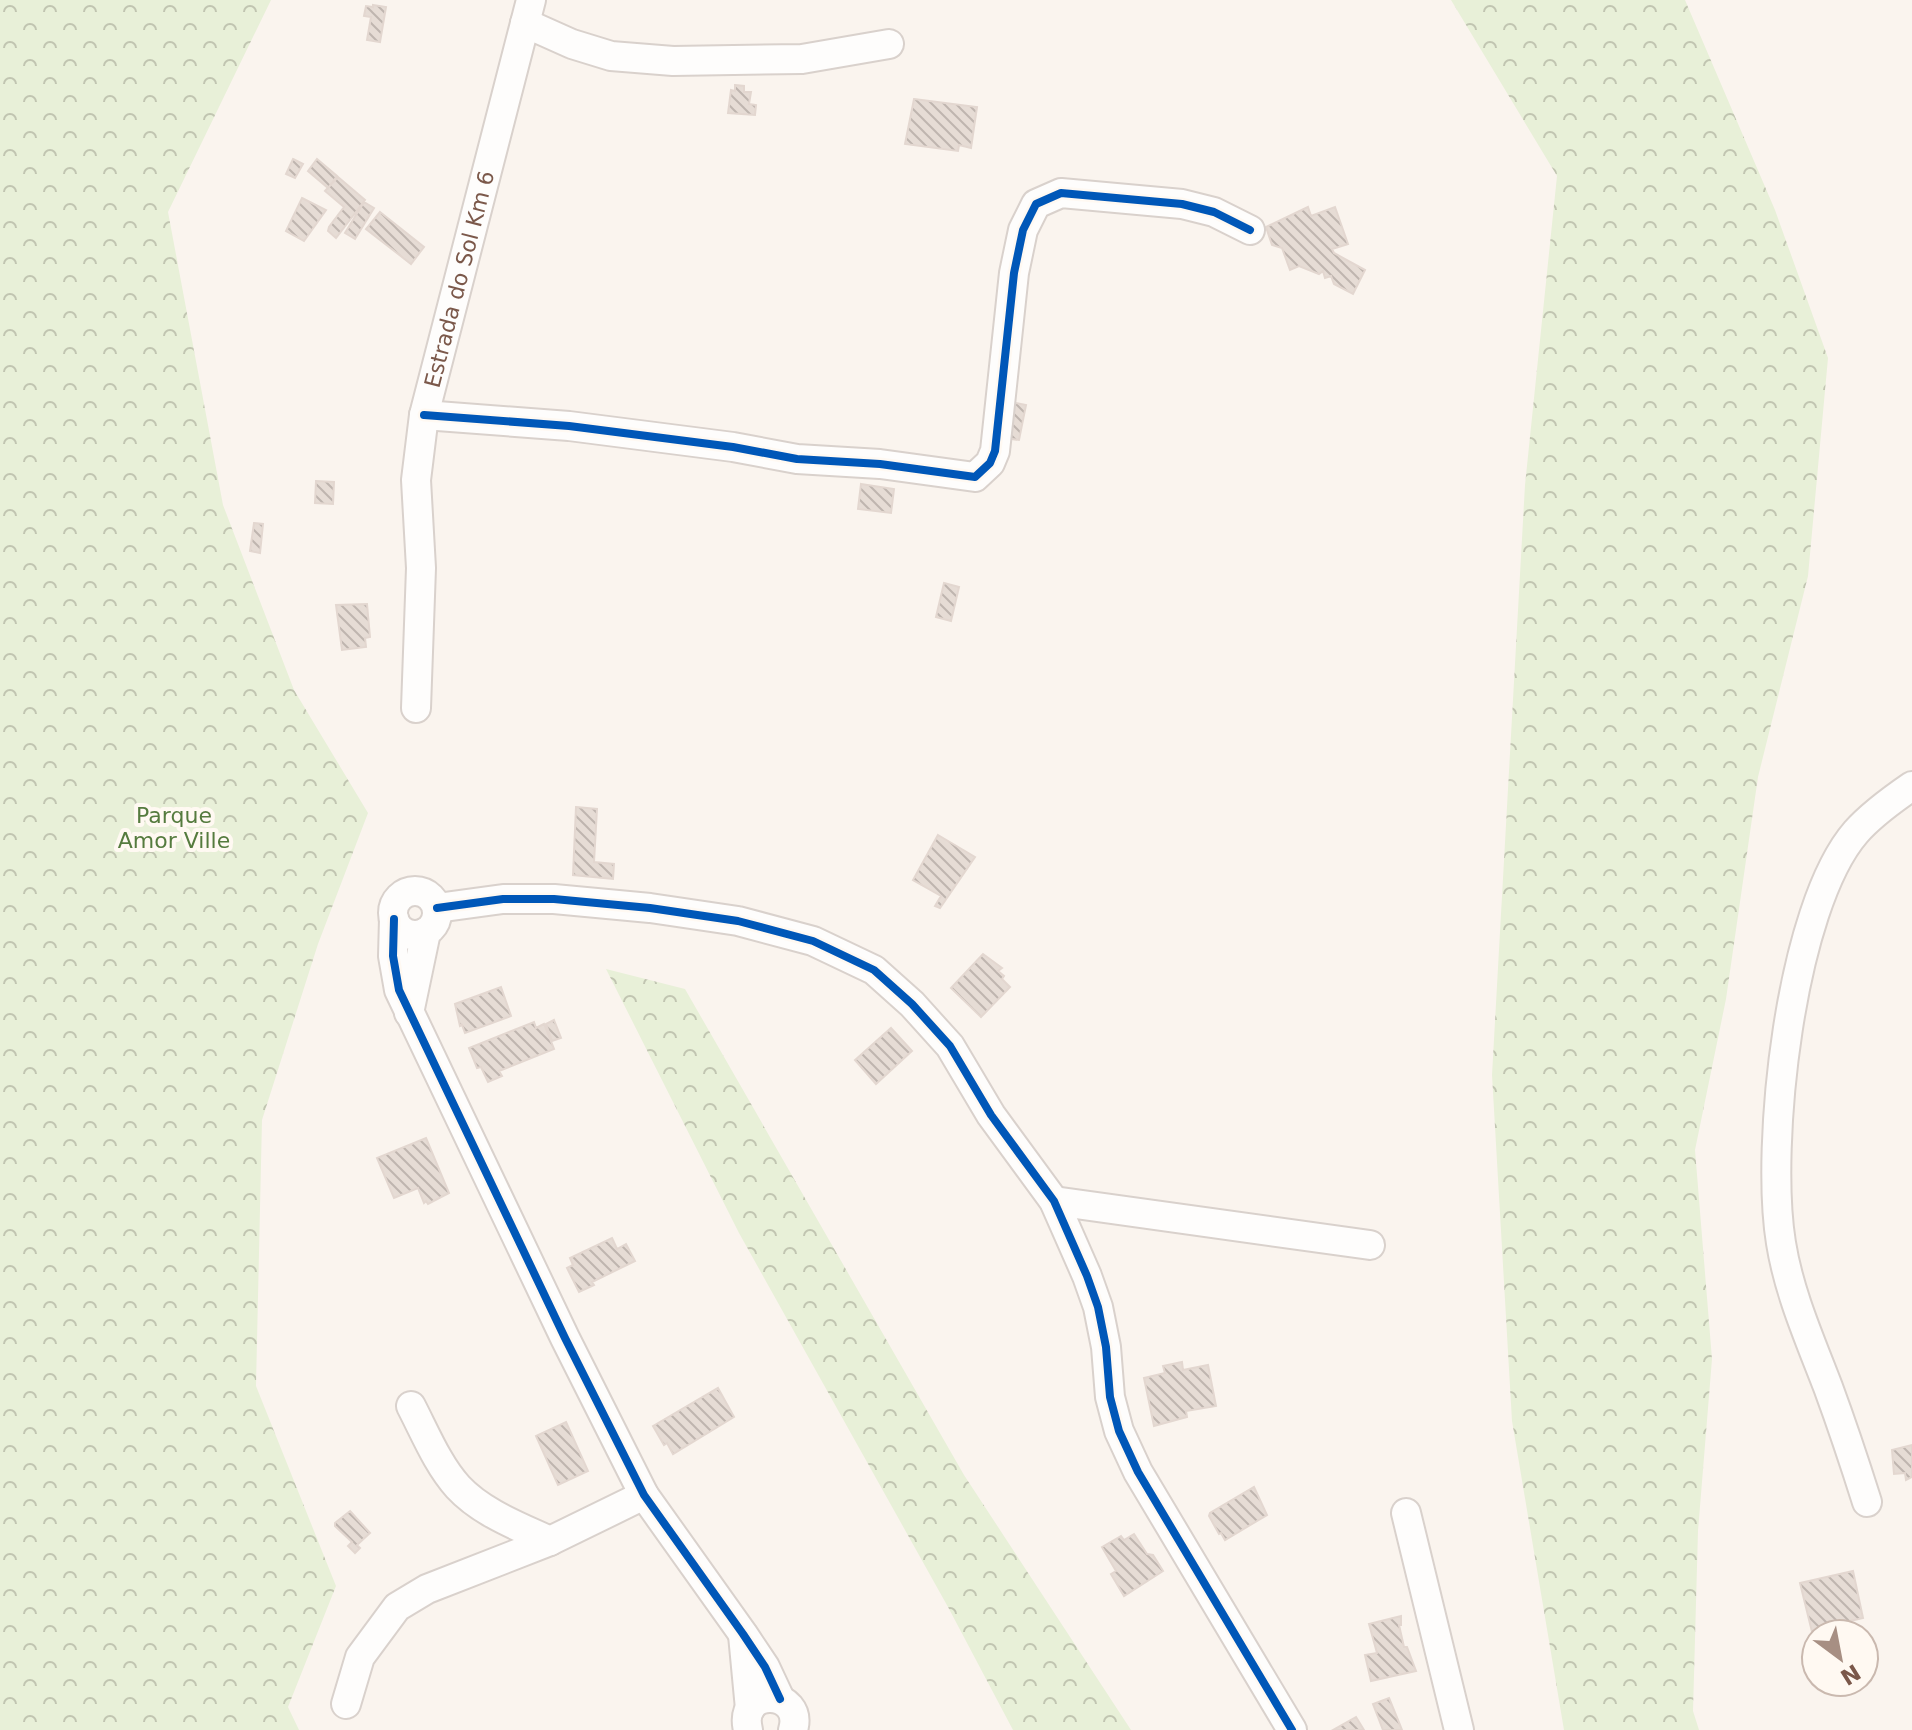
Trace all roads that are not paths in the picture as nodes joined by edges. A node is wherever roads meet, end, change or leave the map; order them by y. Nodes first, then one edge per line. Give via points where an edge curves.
1 (528, 11) edge
2 (889, 44) dead end
3 (1250, 230) dead end
4 (424, 415) junction
5 (416, 708) dead end
6 (1912, 786) edge
7 (394, 919) junction
8 (431, 920) junction
9 (409, 1013) junction
10 (1054, 1201) junction
11 (1370, 1245) dead end
12 (411, 1406) dead end
13 (644, 1495) junction
14 (1867, 1502) dead end
15 (1406, 1513) dead end
16 (550, 1541) junction
17 (743, 1634) junction
18 (346, 1704) dead end
19 (793, 1720) edge
20 (745, 1721) edge
21 (1292, 1730) edge
22 (1459, 1730) edge

1 - 2 street via 572,44 611,56 673,61 802,59
1 - 4 street, Estrada do Sol Km 6
3 - 4 street via 1182,204 1061,193 1036,204 1023,230 1014,273 995,451 975,477 797,459 569,426
4 - 5 street, Estrada do Sol Km 6 via 416,480 421,568
6 - 14 street via 1855,832 1818,905 1796,987 1775,1162 1781,1244 1792,1287
7 - 8 street via 407,933 420,934
7 - 8 street via 398,899 409,892 423,893 434,902
7 - 9 street via 395,972
8 - 9 street
8 - 10 street via 503,899 554,899 738,921 813,941 874,970 912,1004 950,1046 991,1115
9 - 13 street
10 - 11 street
10 - 21 street via 1098,1307 1119,1431 1138,1472
12 - 16 street via 460,1489
13 - 16 street
13 - 17 street
15 - 22 street
16 - 18 street via 427,1589 397,1607 360,1657
17 - 19 street
17 - 20 street
19 - 20 street via 768,1697 758,1701

